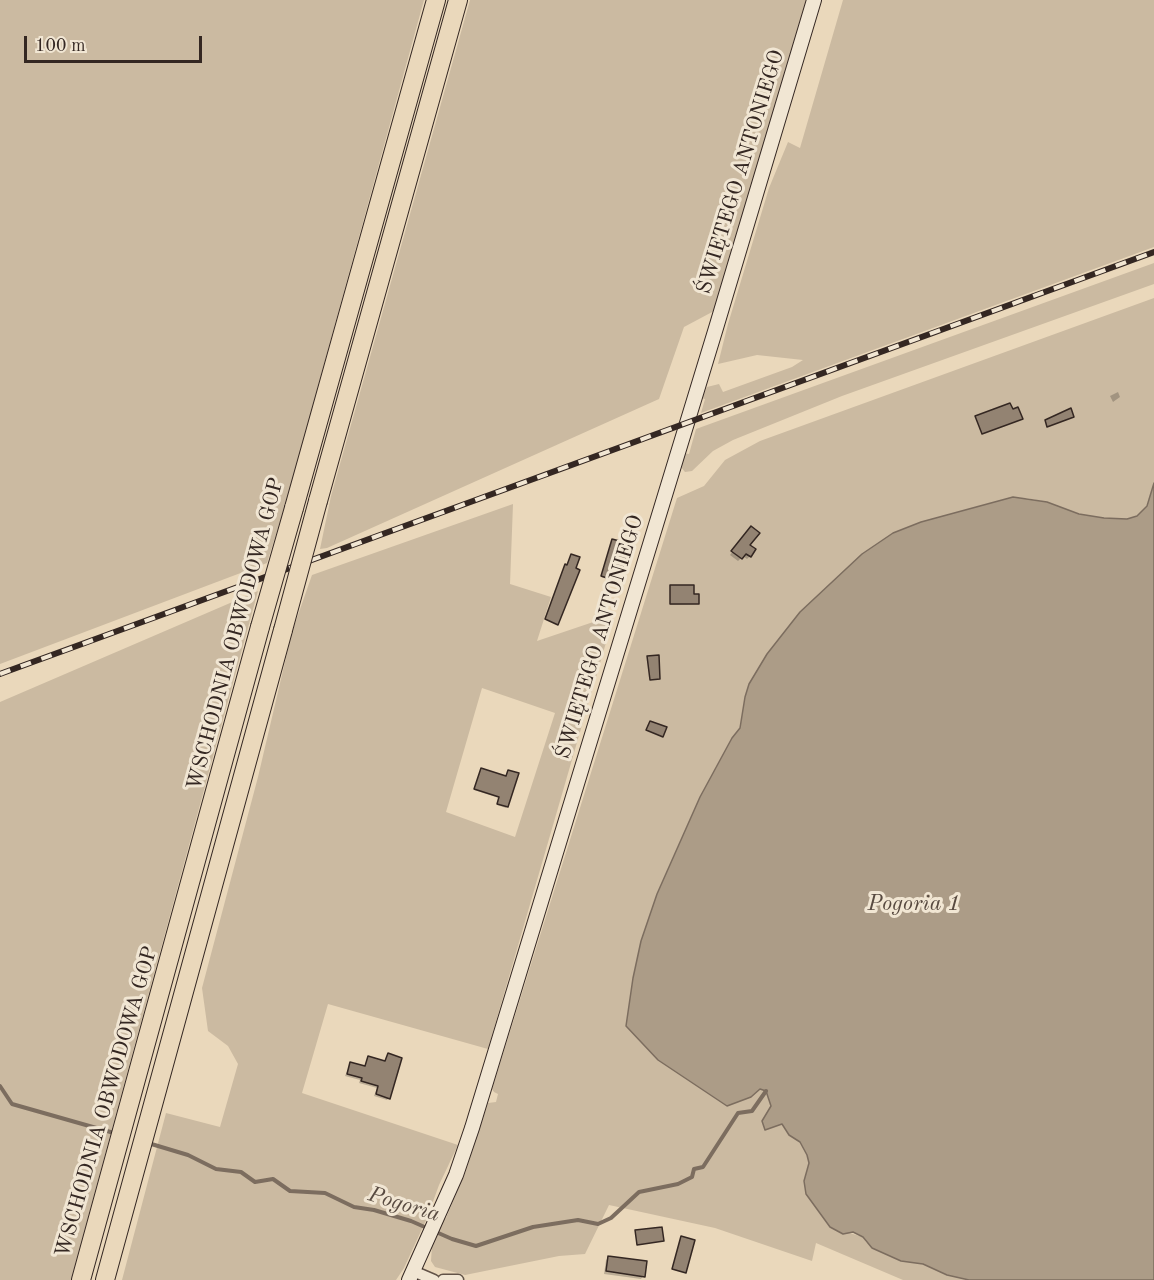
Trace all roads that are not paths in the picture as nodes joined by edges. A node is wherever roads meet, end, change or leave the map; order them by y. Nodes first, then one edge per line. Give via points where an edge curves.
1 (436, 0) edge
2 (458, 0) edge
3 (814, 0) edge
4 (411, 1276) edge
5 (81, 1280) edge
6 (105, 1280) edge
7 (434, 1280) edge
8 (443, 1280) edge
9 (458, 1280) edge

1 - 5 highway, WSCHODNIA OBWODOWA GOP, bridge
2 - 6 highway, WSCHODNIA OBWODOWA GOP, bridge
3 - 4 street, ŚWIĘTEGO ANTONIEGO via 472,1128
4 - 7 street
8 - 9 street

